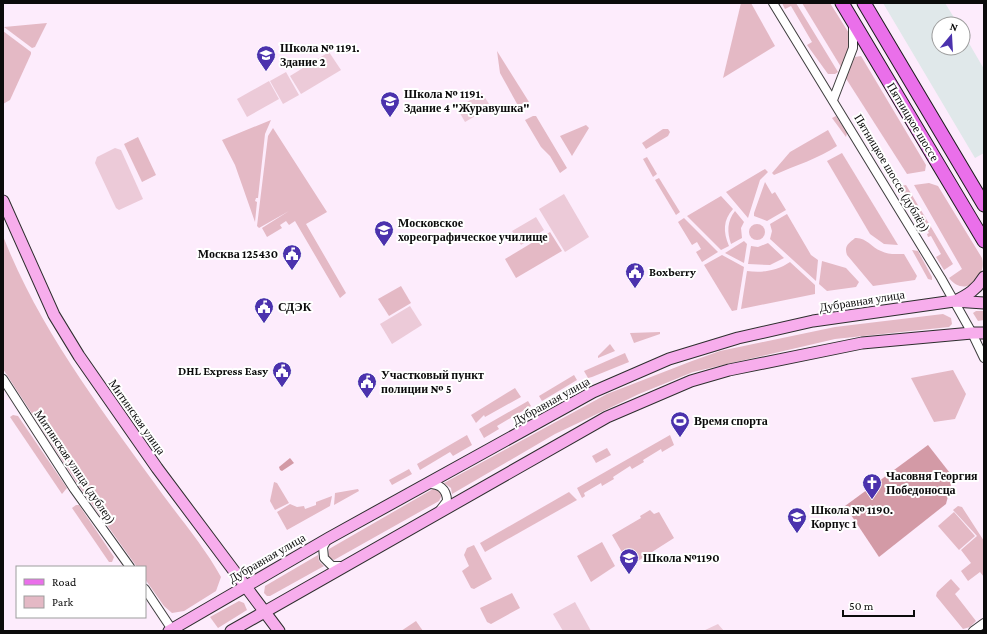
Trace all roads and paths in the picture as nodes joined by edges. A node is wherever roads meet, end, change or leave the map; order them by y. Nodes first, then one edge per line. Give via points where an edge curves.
1 (773, 3) edge
2 (842, 3) edge
3 (864, 3) edge
4 (853, 22) junction
5 (833, 100) junction
6 (3, 201) edge
7 (984, 205) edge
8 (984, 241) edge
9 (984, 277) edge
10 (954, 301) junction
11 (984, 303) edge
12 (984, 328) edge
13 (972, 333) junction
14 (984, 333) edge
15 (984, 358) edge
16 (3, 379) edge
17 (425, 484) junction
18 (439, 511) junction
19 (329, 538) junction
20 (129, 566) edge
21 (344, 566) junction
22 (245, 586) junction
23 (146, 591) edge
24 (264, 611) junction
25 (984, 623) edge
26 (172, 630) edge
27 (231, 631) edge
28 (279, 631) edge
29 (974, 631) edge

1 - 5 street, Пятницкое шоссе (дублёр)
2 - 4 main road, Пятницкое шоссе
3 - 7 main road, Пятницкое шоссе
4 - 5 street via 853,48
4 - 8 main road, Пятницкое шоссе
5 - 10 street, Пятницкое шоссе (дублёр)
6 - 22 main road, Митинская улица via 54,315 78,356
9 - 10 main road via 970,294
10 - 11 main road, Дубравная улица
10 - 13 street, Пятницкое шоссе (дублёр)
10 - 17 main road, Дубравная улица via 814,321 738,338 669,359 593,392
12 - 13 main road
13 - 14 main road
13 - 15 street, Пятницкое шоссе (дублёр)
13 - 18 main road via 838,347 729,370 691,381 607,417
16 - 20 street, Митинская улица (дублер) via 74,489
17 - 18 street via 434,483 445,491 446,501
17 - 19 main road, Дубравная улица
18 - 21 main road
19 - 21 street via 323,547 324,558 332,566
19 - 22 main road, Дубравная улица
21 - 24 main road
22 - 24 main road, Митинская улица
22 - 26 main road, Дубравная улица
23 - 26 street
24 - 27 main road
24 - 28 main road, Митинская улица
25 - 29 street

